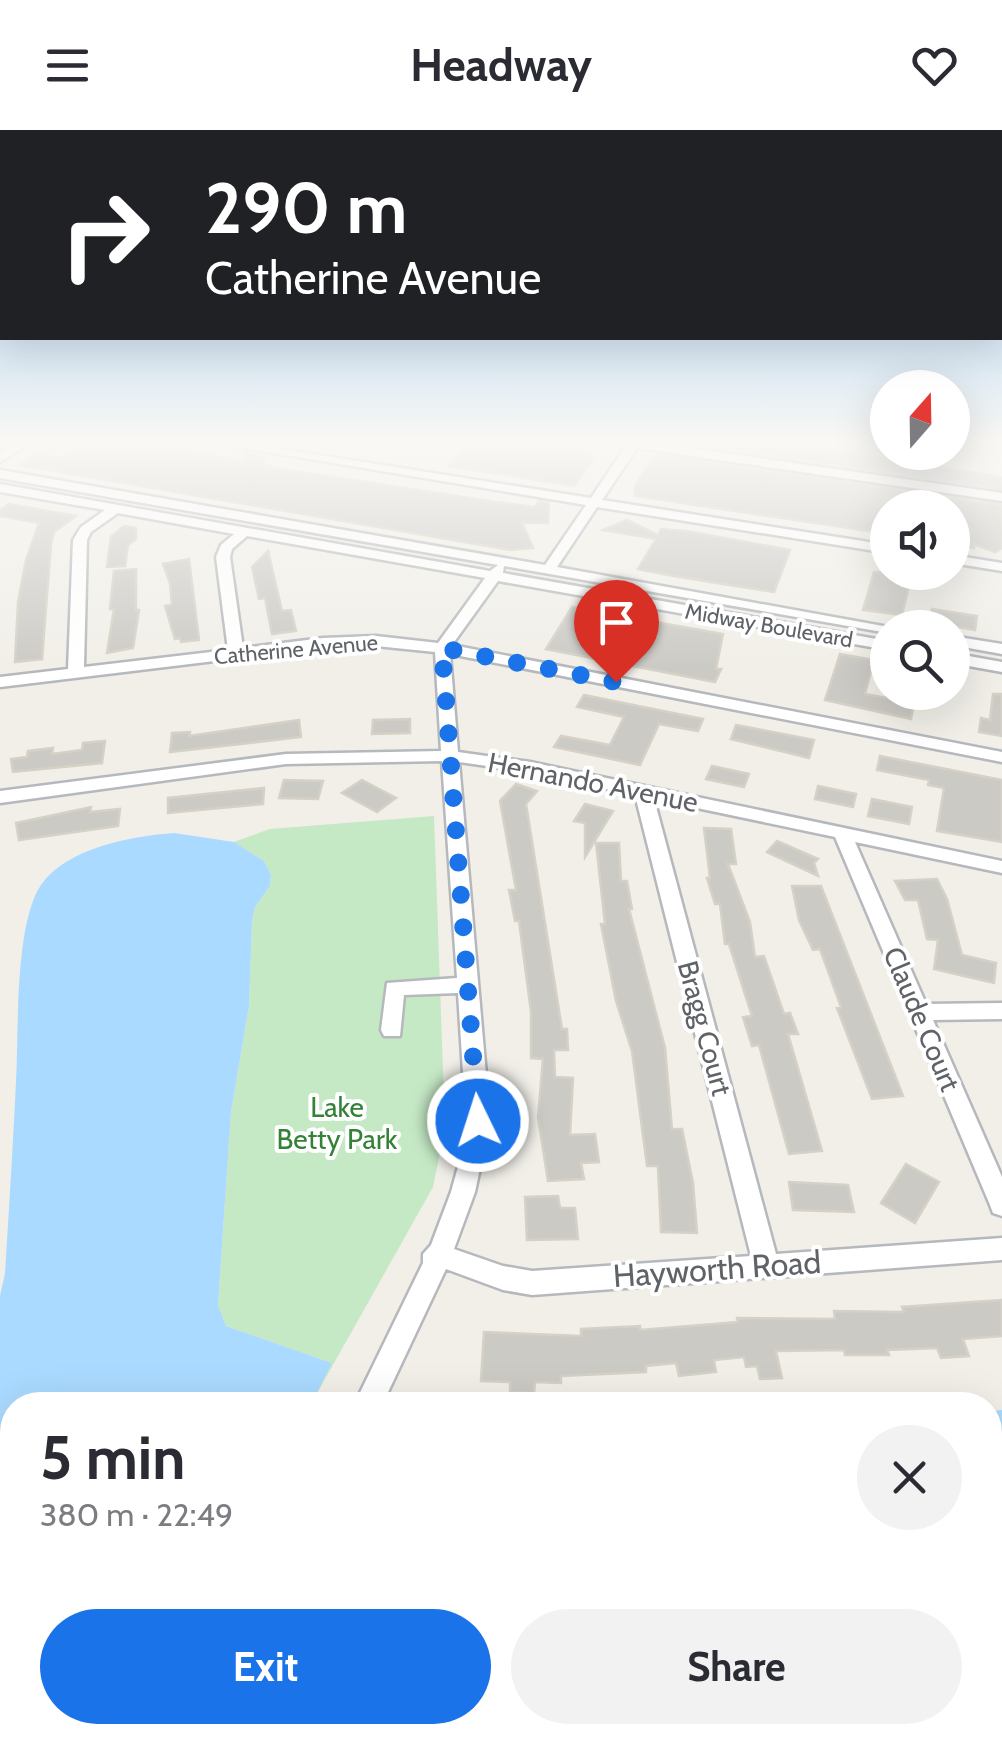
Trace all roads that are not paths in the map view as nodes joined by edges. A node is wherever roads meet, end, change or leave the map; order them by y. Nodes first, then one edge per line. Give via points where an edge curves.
1 (104, 518) edge
2 (166, 518) edge
3 (195, 518) edge
4 (583, 518) edge
5 (696, 518) edge
6 (242, 532) junction
7 (870, 546) edge
8 (970, 562) edge
9 (1002, 566) edge
10 (499, 569) junction
11 (549, 570) junction
12 (870, 626) edge
13 (870, 642) edge
14 (970, 643) edge
15 (442, 648) junction
16 (1002, 649) edge
17 (236, 653) junction
18 (970, 661) edge
19 (1002, 667) edge
20 (76, 672) junction
21 (0, 682) edge
22 (450, 756) junction
23 (1002, 757) edge
24 (643, 790) junction
25 (0, 797) edge
26 (842, 833) junction
27 (1002, 868) edge
28 (467, 985) junction
29 (1002, 1011) edge
30 (919, 1012) junction
31 (392, 1030) dead end
32 (1002, 1205) edge
33 (1002, 1249) edge
34 (436, 1254) junction
35 (766, 1266) junction
36 (374, 1392) edge

1 - 20 street via 80,540
2 - 6 street, Midway Boulevard
3 - 10 street, Midway Boulevard
4 - 11 street
5 - 7 street
6 - 10 street, Midway Boulevard
6 - 17 street via 223,557
8 - 9 street
10 - 11 street, Midway Boulevard
10 - 13 street, Midway Boulevard
10 - 15 street
11 - 12 street, Midway Boulevard
14 - 16 street
15 - 17 street, Catherine Avenue via 356,641
15 - 22 street
15 - 23 street, Catherine Avenue
17 - 20 street, Catherine Avenue
18 - 19 street
20 - 21 street, Catherine Avenue
22 - 24 street, Hernando Avenue
22 - 25 street, Hernando Avenue via 286,759
22 - 28 street
24 - 26 street, Hernando Avenue
24 - 35 street, Bragg Court
26 - 27 street, Hernando Avenue
26 - 30 street, Claude Court
28 - 31 street via 394,988
28 - 34 street via 476,1150
29 - 30 street
30 - 32 street, Claude Court
33 - 35 street, Hayworth Road
34 - 35 street, Hayworth Road via 532,1282
34 - 36 street

